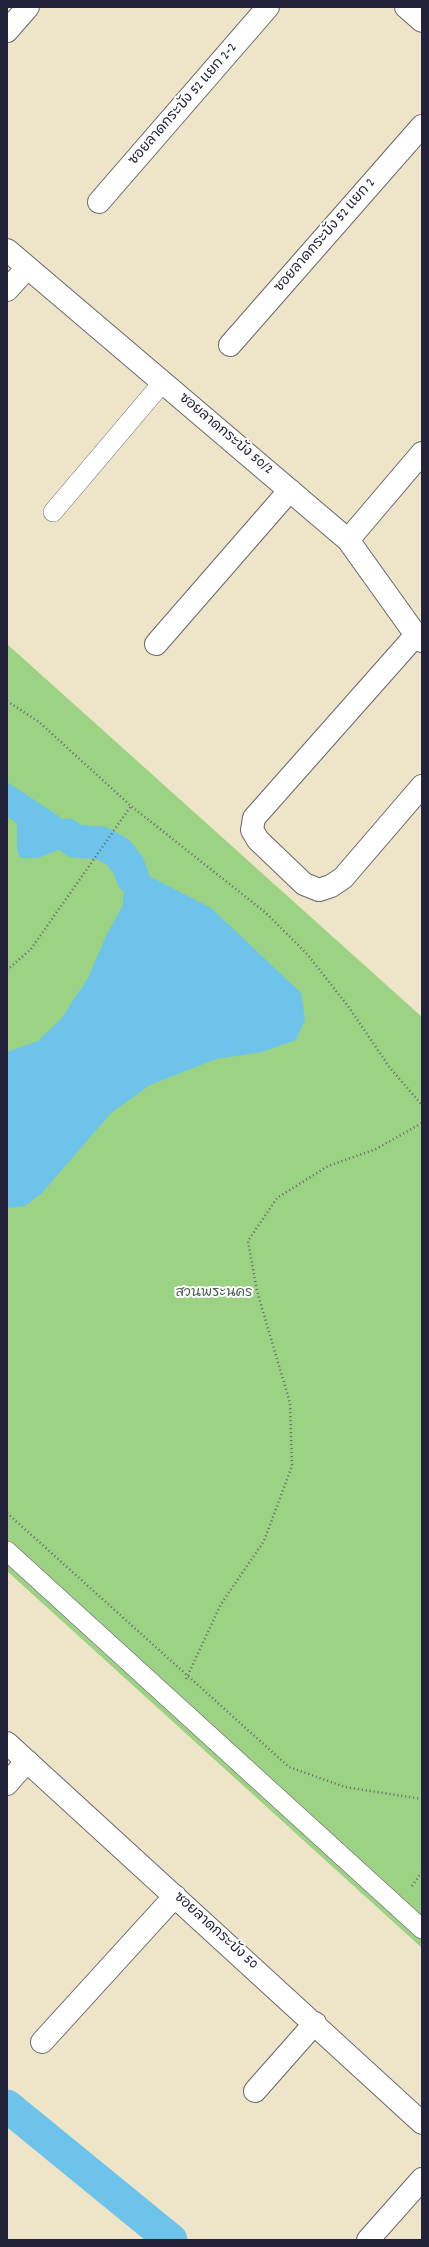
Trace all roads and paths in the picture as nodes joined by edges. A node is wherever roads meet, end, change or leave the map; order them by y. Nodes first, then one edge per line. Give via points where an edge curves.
1 (28, 7) edge
2 (268, 7) edge
3 (406, 7) edge
4 (422, 21) edge
5 (7, 31) edge
6 (422, 126) edge
7 (99, 202) dead end
8 (7, 250) edge
9 (27, 268) junction
10 (7, 290) edge
11 (230, 345) dead end
12 (163, 382) junction
13 (422, 452) edge
14 (290, 490) junction
15 (53, 512) dead end
16 (348, 540) junction
17 (419, 638) edge
18 (156, 644) dead end
19 (7, 701) edge
20 (422, 786) edge
21 (131, 806) junction
22 (7, 970) edge
23 (422, 1105) edge
24 (422, 1123) edge
25 (7, 1513) edge
26 (7, 1551) edge
27 (189, 1676) junction
28 (7, 1743) edge
29 (27, 1761) junction
30 (7, 1784) edge
31 (422, 1799) edge
32 (175, 1896) junction
33 (422, 1930) edge
34 (315, 2023) junction
35 (42, 2042) dead end
36 (255, 2091) dead end
37 (422, 2123) edge
38 (422, 2178) edge
39 (368, 2240) edge

1 - 5 street
2 - 7 street, ซอยลาดกระบัง 52 แยก 2-2
3 - 4 street
6 - 11 street, ซอยลาดกระบัง 52 แยก 2
8 - 9 street, ซอยลาดกระบัง 50/2
9 - 10 street
9 - 12 street, ซอยลาดกระบัง 50/2
12 - 14 street, ซอยลาดกระบัง 50/2
12 - 15 lane
13 - 16 street
14 - 16 street, ซอยลาดกระบัง 50/2
14 - 18 street
16 - 17 street, ซอยลาดกระบัง 50/2
17 - 20 street via 254,818 252,830 258,840 304,884 319,890 343,878
19 - 21 path via 39,722
21 - 22 path via 116,831 31,949
21 - 23 path via 266,913 307,954 348,1006 390,1068
24 - 27 path via 376,1149 328,1166 276,1198 248,1241 256,1291 290,1403 292,1466 264,1541 222,1604
25 - 27 path
26 - 33 lane
27 - 31 path via 290,1767 345,1787
28 - 29 street, ซอยลาดกระบัง 50
29 - 30 street
29 - 32 street, ซอยลาดกระบัง 50
32 - 34 street, ซอยลาดกระบัง 50
32 - 35 street
34 - 36 street
34 - 37 street, ซอยลาดกระบัง 50
38 - 39 street

